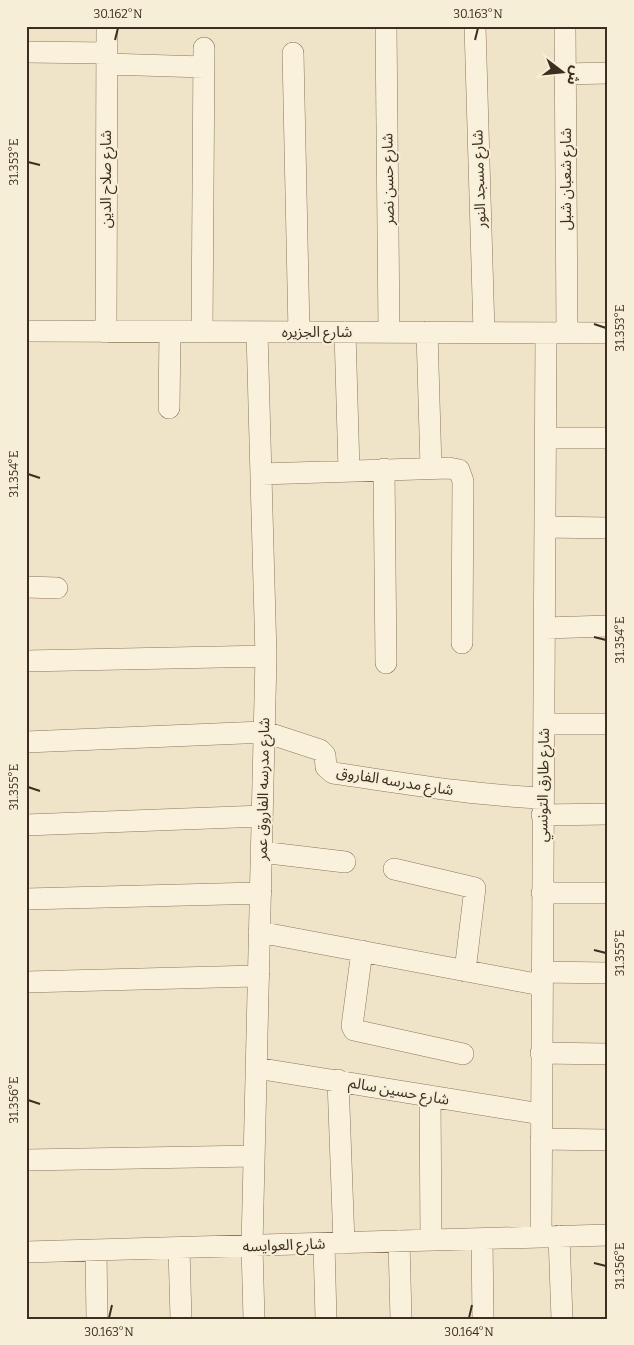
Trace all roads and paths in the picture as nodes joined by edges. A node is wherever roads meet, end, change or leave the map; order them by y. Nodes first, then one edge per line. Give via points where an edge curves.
1 (107, 26) edge
2 (386, 26) edge
3 (475, 26) edge
4 (565, 26) edge
5 (26, 52) edge
6 (293, 53) dead end
7 (107, 58) junction
8 (608, 73) edge
9 (565, 74) junction
10 (26, 331) edge
11 (106, 332) junction
12 (170, 332) junction
13 (202, 332) junction
14 (257, 332) junction
15 (299, 332) junction
16 (345, 332) junction
17 (389, 332) junction
18 (427, 332) junction
19 (484, 332) junction
20 (546, 333) junction
21 (567, 333) junction
22 (608, 333) edge
23 (170, 408) dead end
24 (546, 438) junction
25 (608, 438) edge
26 (430, 468) junction
27 (384, 469) junction
28 (348, 470) junction
29 (261, 474) junction
30 (545, 527) junction
31 (608, 528) edge
32 (26, 587) edge
33 (57, 588) dead end
34 (608, 626) edge
35 (545, 628) junction
36 (462, 642) dead end
37 (266, 656) junction
38 (26, 661) edge
39 (386, 663) dead end
40 (545, 724) junction
41 (608, 724) edge
42 (264, 732) junction
43 (26, 742) edge
44 (542, 807) junction
45 (608, 814) edge
46 (262, 816) junction
47 (26, 825) edge
48 (262, 852) junction
49 (345, 862) dead end
50 (394, 869) dead end
51 (260, 893) junction
52 (542, 893) junction
53 (608, 893) edge
54 (26, 898) edge
55 (259, 932) junction
56 (362, 951) junction
57 (465, 971) junction
58 (608, 973) edge
59 (259, 976) junction
60 (542, 978) junction
61 (26, 982) edge
62 (463, 1054) dead end
63 (541, 1054) junction
64 (608, 1054) edge
65 (256, 1068) junction
66 (338, 1080) junction
67 (430, 1096) junction
68 (541, 1114) junction
69 (541, 1139) junction
70 (608, 1140) edge
71 (254, 1156) junction
72 (26, 1160) edge
73 (608, 1235) edge
74 (550, 1237) junction
75 (482, 1239) junction
76 (431, 1240) junction
77 (399, 1241) junction
78 (334, 1243) junction
79 (252, 1246) junction
80 (179, 1248) junction
81 (96, 1251) junction
82 (26, 1252) edge
83 (97, 1319) edge
84 (181, 1319) edge
85 (254, 1319) edge
86 (326, 1319) edge
87 (401, 1319) edge
88 (483, 1319) edge
89 (562, 1319) edge

1 - 7 street, شارع صلاح الدين
2 - 17 street, شارع حسن نصر
3 - 19 street, شارع مسجد النور
4 - 9 street, شارع شعبان شبل
5 - 7 street
6 - 15 street
7 - 11 street, شارع صلاح الدين
7 - 13 street via 204,57
8 - 9 street
9 - 21 street, شارع شعبان شبل
10 - 11 street, شارع الجزيره
11 - 12 street, شارع الجزيره
12 - 13 street, شارع الجزيره
12 - 23 street
13 - 14 street, شارع الجزيره
14 - 15 street, شارع الجزيره
14 - 29 street, شارع مدرسه الفاروق عمر
15 - 16 street, شارع الجزيره
16 - 17 street, شارع الجزيره
16 - 28 street
17 - 18 street, شارع الجزيره
18 - 19 street, شارع الجزيره
18 - 26 street
19 - 20 street, شارع الجزيره
20 - 21 street, شارع الجزيره
20 - 24 street, شارع طارق التونسي
21 - 22 street, شارع الجزيره
24 - 25 street
24 - 30 street, شارع طارق التونسي
26 - 27 street
26 - 36 street via 454,468 462,474
27 - 28 street
27 - 39 street
28 - 29 street
29 - 37 street, شارع مدرسه الفاروق عمر
30 - 31 street
30 - 35 street, شارع طارق التونسي
32 - 33 street
34 - 35 street
35 - 40 street, شارع طارق التونسي
37 - 38 street
37 - 42 street, شارع مدرسه الفاروق عمر
40 - 41 street
40 - 44 street, شارع طارق التونسي
42 - 43 street
42 - 44 street, شارع مدرسه الفاروق via 320,750 325,755 326,767 333,773
42 - 46 street, شارع مدرسه الفاروق عمر
44 - 45 street
44 - 52 street, شارع طارق التونسي
46 - 47 street
46 - 48 street, شارع مدرسه الفاروق عمر
48 - 49 street
48 - 51 street, شارع مدرسه الفاروق عمر
50 - 57 street via 475,888
51 - 54 street
51 - 55 street, شارع مدرسه الفاروق عمر
52 - 53 street
52 - 60 street, شارع طارق التونسي
55 - 56 street
55 - 59 street, شارع مدرسه الفاروق عمر
56 - 57 street
56 - 62 street via 354,1030
57 - 60 street
58 - 60 street
59 - 61 street
59 - 65 street, شارع مدرسه الفاروق عمر
60 - 63 street, شارع طارق التونسي
63 - 64 street
63 - 68 street, شارع طارق التونسي
65 - 66 street, شارع حسين سالم
65 - 71 street, شارع مدرسه الفاروق عمر
66 - 67 street, شارع حسين سالم
66 - 78 street
67 - 68 street, شارع حسين سالم
67 - 76 street
68 - 69 street, شارع طارق التونسي
69 - 70 street
69 - 74 street, شارع طارق التونسي
71 - 72 street
71 - 79 street, شارع مدرسه الفاروق عمر
73 - 74 street, شارع العوايسه
74 - 75 street, شارع العوايسه
74 - 89 street, شارع طارق التونسي
75 - 76 street, شارع العوايسه
75 - 88 street
76 - 77 street, شارع العوايسه
77 - 78 street, شارع العوايسه
77 - 87 street
78 - 79 street, شارع العوايسه
78 - 86 street
79 - 80 street, شارع العوايسه
79 - 85 street, شارع مدرسه الفاروق عمر
80 - 81 street, شارع العوايسه
80 - 84 street
81 - 82 street, شارع العوايسه
81 - 83 street

